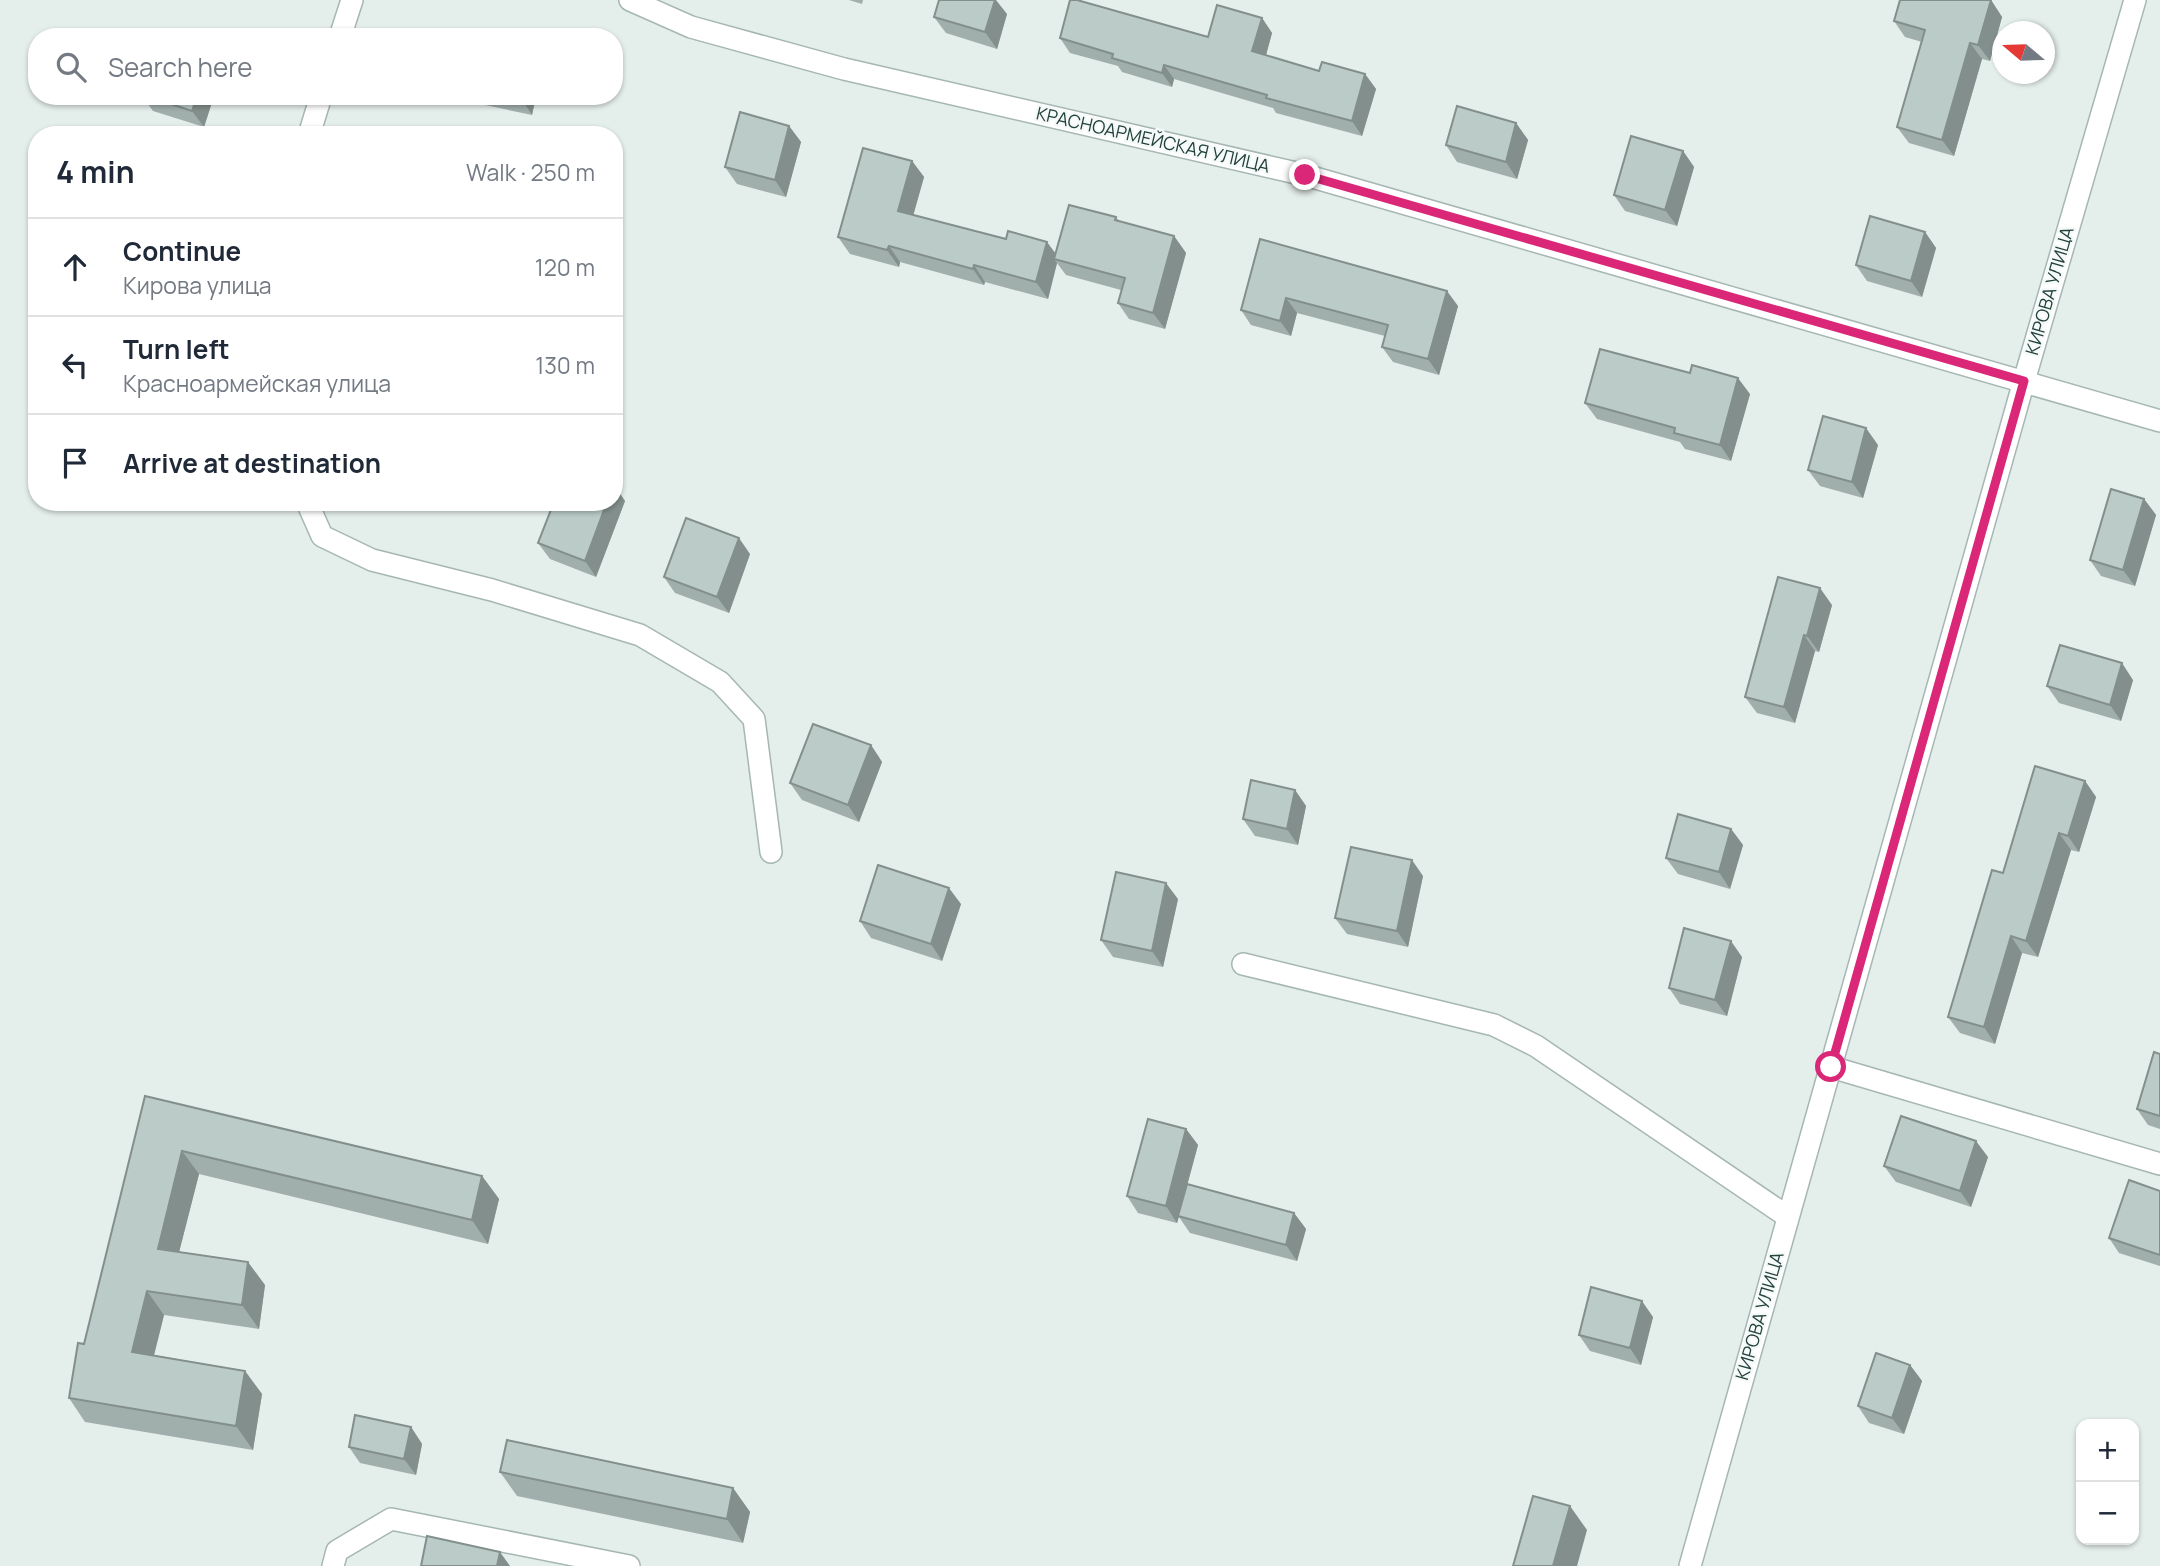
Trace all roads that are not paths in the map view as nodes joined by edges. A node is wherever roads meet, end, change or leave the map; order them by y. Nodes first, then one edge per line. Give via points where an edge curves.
1 (352, 0) edge
2 (630, 0) edge
3 (2135, 0) edge
4 (343, 28) edge
5 (318, 105) edge
6 (312, 126) edge
7 (2024, 381) junction
8 (2160, 421) edge
9 (311, 511) edge
10 (771, 852) dead end
11 (1243, 964) dead end
12 (1831, 1067) junction
13 (2160, 1164) edge
14 (1788, 1217) junction
15 (333, 1566) edge
16 (629, 1566) edge
17 (1690, 1566) edge

1 - 4 street
2 - 7 street, КРАСНОАРМЕЙСКАЯ УЛИЦА via 691,27 818,62 1305,175
3 - 7 street, КИРОВА УЛИЦА
5 - 6 street
7 - 8 street, КРАСНОАРМЕЙСКАЯ УЛИЦА
7 - 12 street, КИРОВА УЛИЦА
9 - 10 street via 322,536 372,560 640,635 720,682 754,719
11 - 14 street via 1494,1025 1536,1046
12 - 13 street
12 - 14 street, КИРОВА УЛИЦА
14 - 17 street, КИРОВА УЛИЦА
15 - 16 street via 337,1550 391,1519

